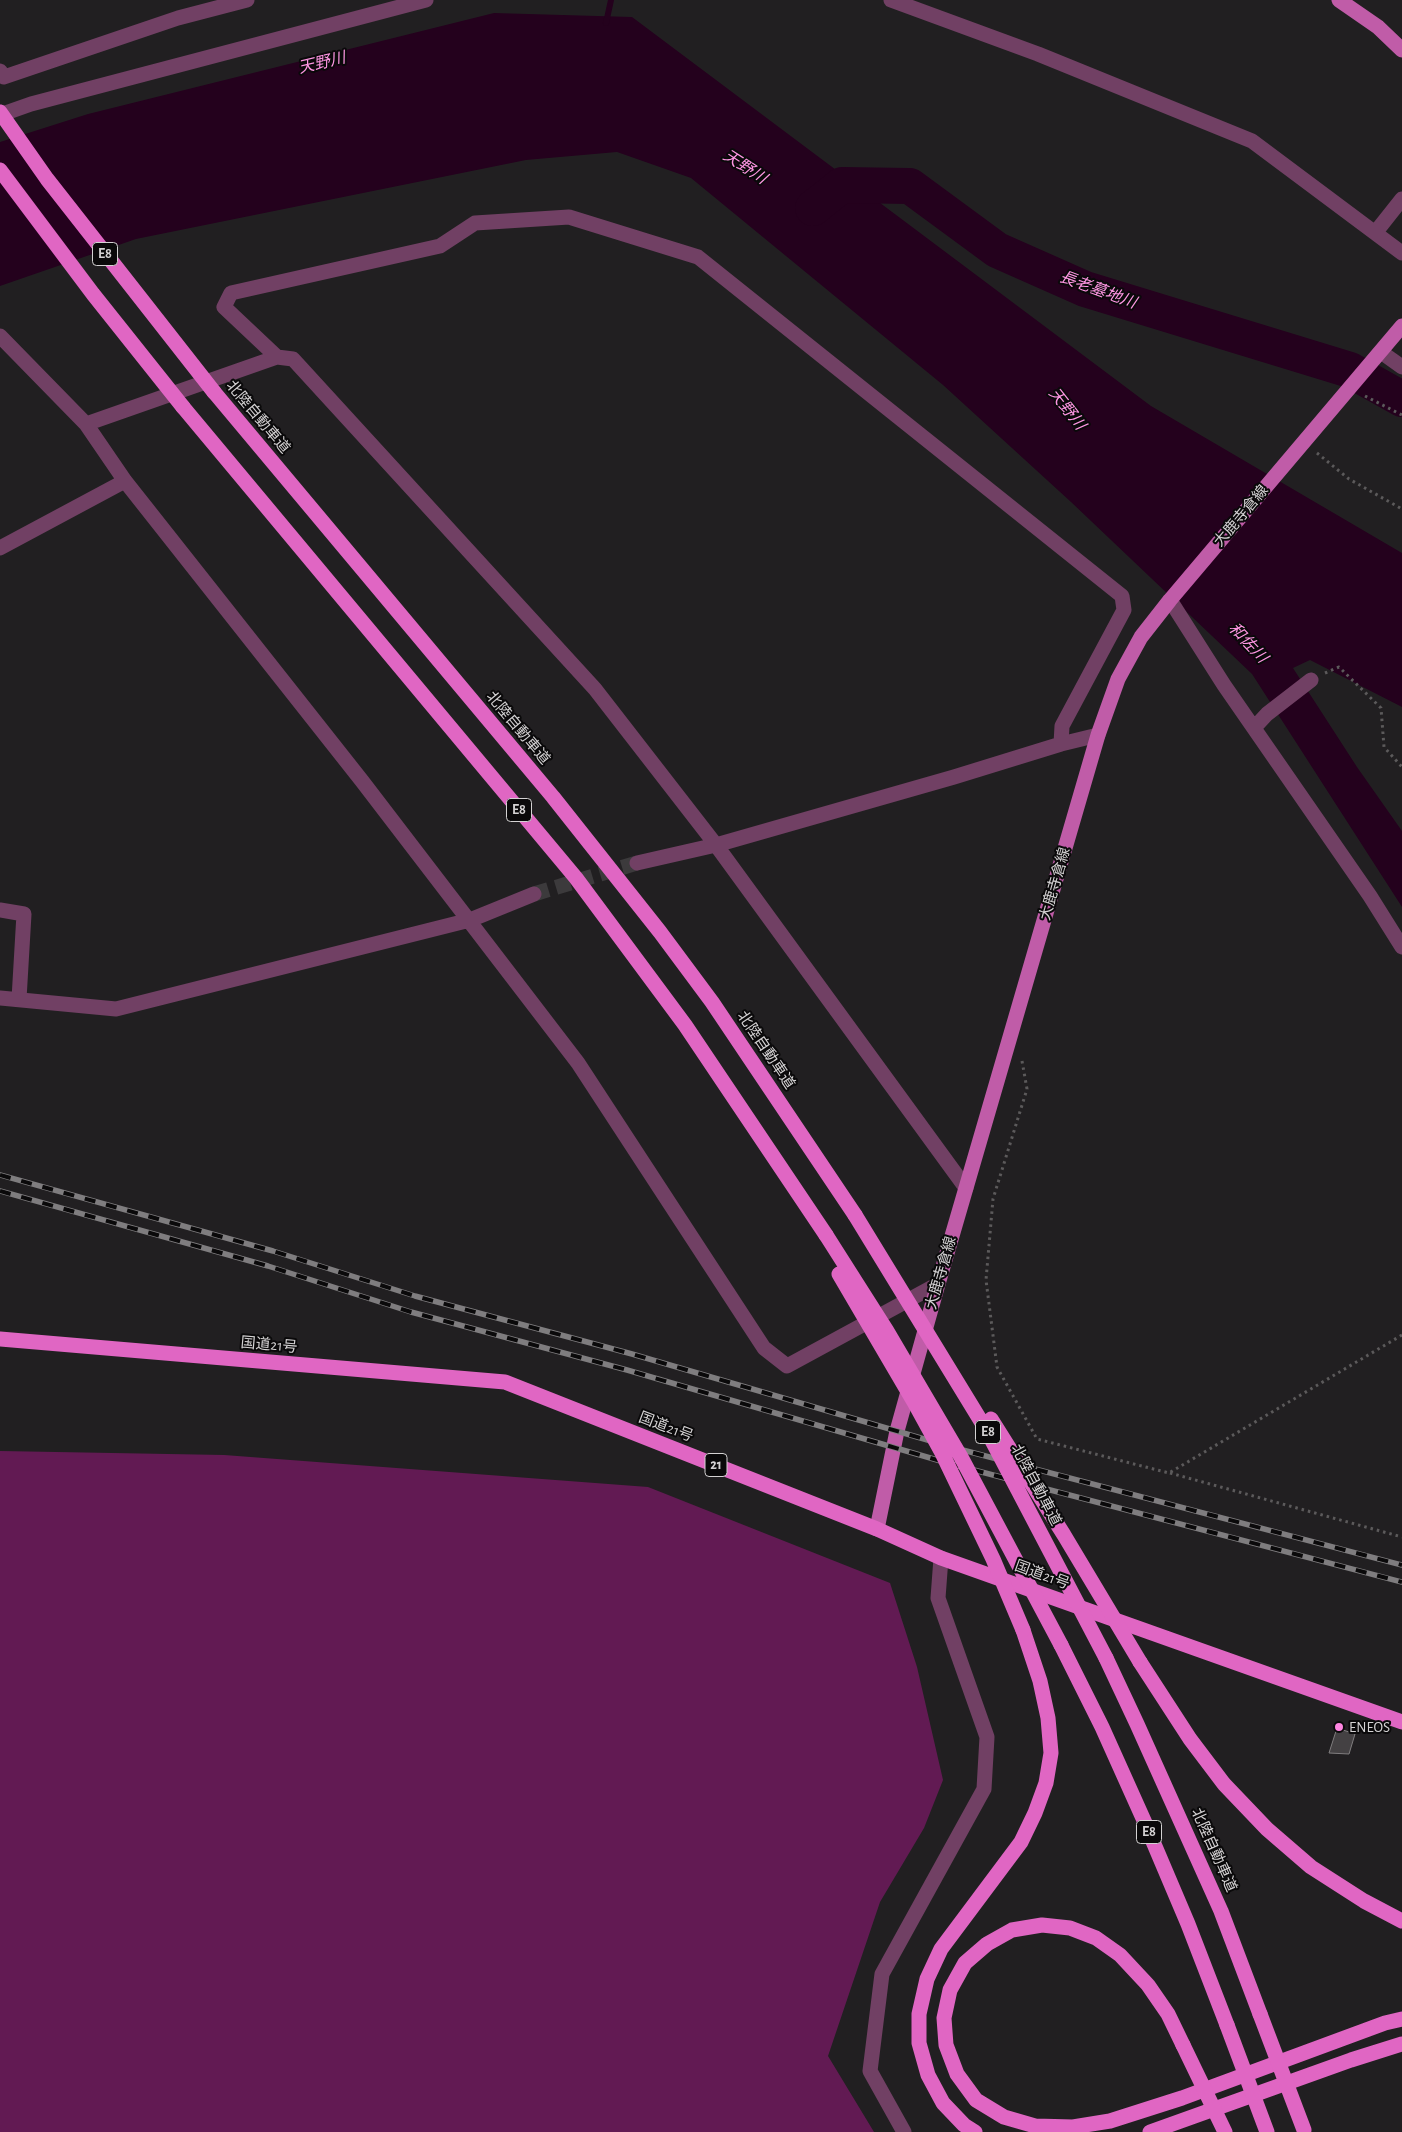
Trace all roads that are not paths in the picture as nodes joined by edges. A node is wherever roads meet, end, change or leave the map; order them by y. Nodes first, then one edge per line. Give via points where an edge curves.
1 (247, 0) edge
2 (426, 0) edge
3 (891, 0) edge
4 (1346, 2) edge
5 (1402, 50) edge
6 (0, 71) edge
7 (0, 114) edge
8 (0, 170) edge
9 (1402, 200) edge
10 (1376, 233) junction
11 (1402, 252) edge
12 (1402, 326) edge
13 (0, 336) edge
14 (1381, 352) junction
15 (277, 357) junction
16 (1402, 367) edge
17 (86, 424) junction
18 (125, 481) junction
19 (0, 548) edge
20 (1175, 595) junction
21 (1311, 680) road end
22 (1254, 728) junction
23 (1098, 735) junction
24 (1061, 744) junction
25 (716, 845) junction
26 (637, 863) tunnel mouth
27 (534, 894) tunnel mouth
28 (0, 910) edge
29 (470, 920) junction
30 (1402, 947) edge
31 (0, 998) edge
32 (19, 1000) junction
33 (966, 1188) junction
34 (822, 1237) junction
35 (938, 1284) junction
36 (917, 1313) junction
37 (0, 1339) edge
38 (877, 1528) junction
39 (941, 1558) junction
40 (1402, 1722) edge
41 (1402, 1921) edge
42 (1402, 2019) edge
43 (1402, 2044) edge
44 (1304, 2131) edge
45 (904, 2132) edge
46 (975, 2132) edge
47 (1150, 2132) edge
48 (1225, 2132) edge
49 (1267, 2132) edge

1 - 6 street via 178,18 4,77
2 - 7 street
3 - 10 street via 1038,54 1252,141
4 - 5 main road
7 - 36 highway, 北陸自動車道 / E8, bridge via 214,392 508,743 660,932 712,1002
8 - 34 highway, E8, bridge via 183,407 576,878 729,1089
9 - 10 street
10 - 11 street
12 - 14 main road, 大鹿寺倉線
13 - 17 street
14 - 16 street
14 - 20 main road, 大鹿寺倉線
15 - 17 street
15 - 24 street via 224,307 231,293 440,246 475,223 569,217 698,257 1122,596 1124,610 1062,726
15 - 25 street via 293,359 588,682
17 - 18 street
18 - 19 street
18 - 29 street
20 - 22 street via 1224,685
20 - 23 main road, 大鹿寺倉線 via 1141,637 1118,679
21 - 22 street via 1266,714
22 - 30 street
23 - 24 street
23 - 33 main road, 大鹿寺倉線
24 - 25 street
25 - 26 street
25 - 33 street
27 - 29 street
28 - 32 street via 24,914
29 - 32 street via 116,1009
29 - 35 street via 578,1063 764,1348 787,1366
31 - 32 street
33 - 35 main road, 大鹿寺倉線
34 - 46 highway, bridge via 942,1454 993,1559 1023,1630 1048,1718 1051,1753 1046,1783 1021,1842 941,1949 927,1979 919,2014 919,2043 928,2075 943,2103
34 - 49 highway, E8, bridge via 887,1332 961,1457 1102,1727 1188,1924
35 - 38 main road, 大鹿寺倉線 via 897,1431
36 - 41 highway, bridge via 1008,1444 1140,1662 1224,1784 1267,1830 1311,1867
36 - 44 highway, 北陸自動車道 / E8, bridge via 988,1431 1106,1658 1217,1902
37 - 38 highway, 国道21号 / 21 via 504,1382
38 - 39 highway, 国道21号 / 21
39 - 40 highway, 国道21号 / 21
39 - 45 street via 938,1598 987,1737 984,1789 882,1974 870,2071
42 - 48 highway, bridge via 1385,2023 1182,2098 1110,2121 1073,2127 1035,2126 1004,2117 976,2100 956,2074 946,2045 944,2018 950,1990 965,1963 987,1944 1012,1930 1042,1925 1070,1928 1096,1938 1120,1955 1148,1985 1168,2014 1183,2045
43 - 47 highway

